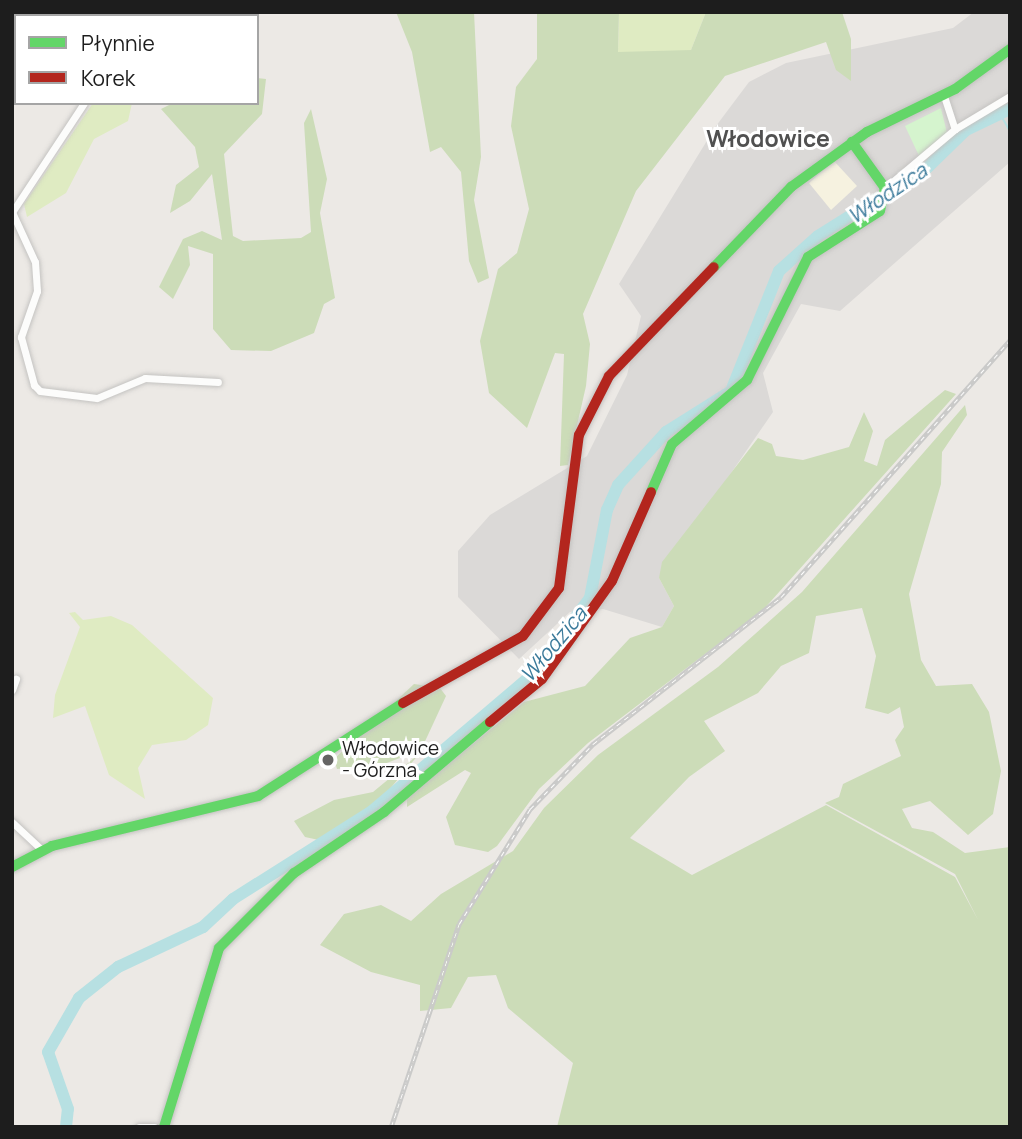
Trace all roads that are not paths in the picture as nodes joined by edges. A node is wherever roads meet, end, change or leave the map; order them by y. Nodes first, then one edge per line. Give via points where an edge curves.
1 (1010, 49) edge
2 (944, 96) junction
3 (1010, 96) edge
4 (83, 105) edge
5 (954, 129) junction
6 (852, 142) junction
7 (885, 190) junction
8 (218, 382) dead end
9 (16, 679) dead end
10 (12, 690) edge
11 (12, 822) edge
12 (42, 850) junction
13 (12, 867) edge
14 (139, 1127) edge
15 (155, 1127) edge
16 (164, 1127) edge

1 - 2 street
2 - 5 street
2 - 6 street
3 - 5 street
4 - 8 street via 12,212 35,262 37,290 21,337 34,385 40,391 97,398 145,378
5 - 7 street
6 - 7 street
6 - 12 street via 766,208 600,387 579,435 559,588 531,629 432,684 258,796
7 - 16 street via 882,207 807,257 747,380 672,444 612,580 542,679 384,811 294,873 219,948
9 - 10 street
11 - 12 street
12 - 13 street
14 - 15 street

